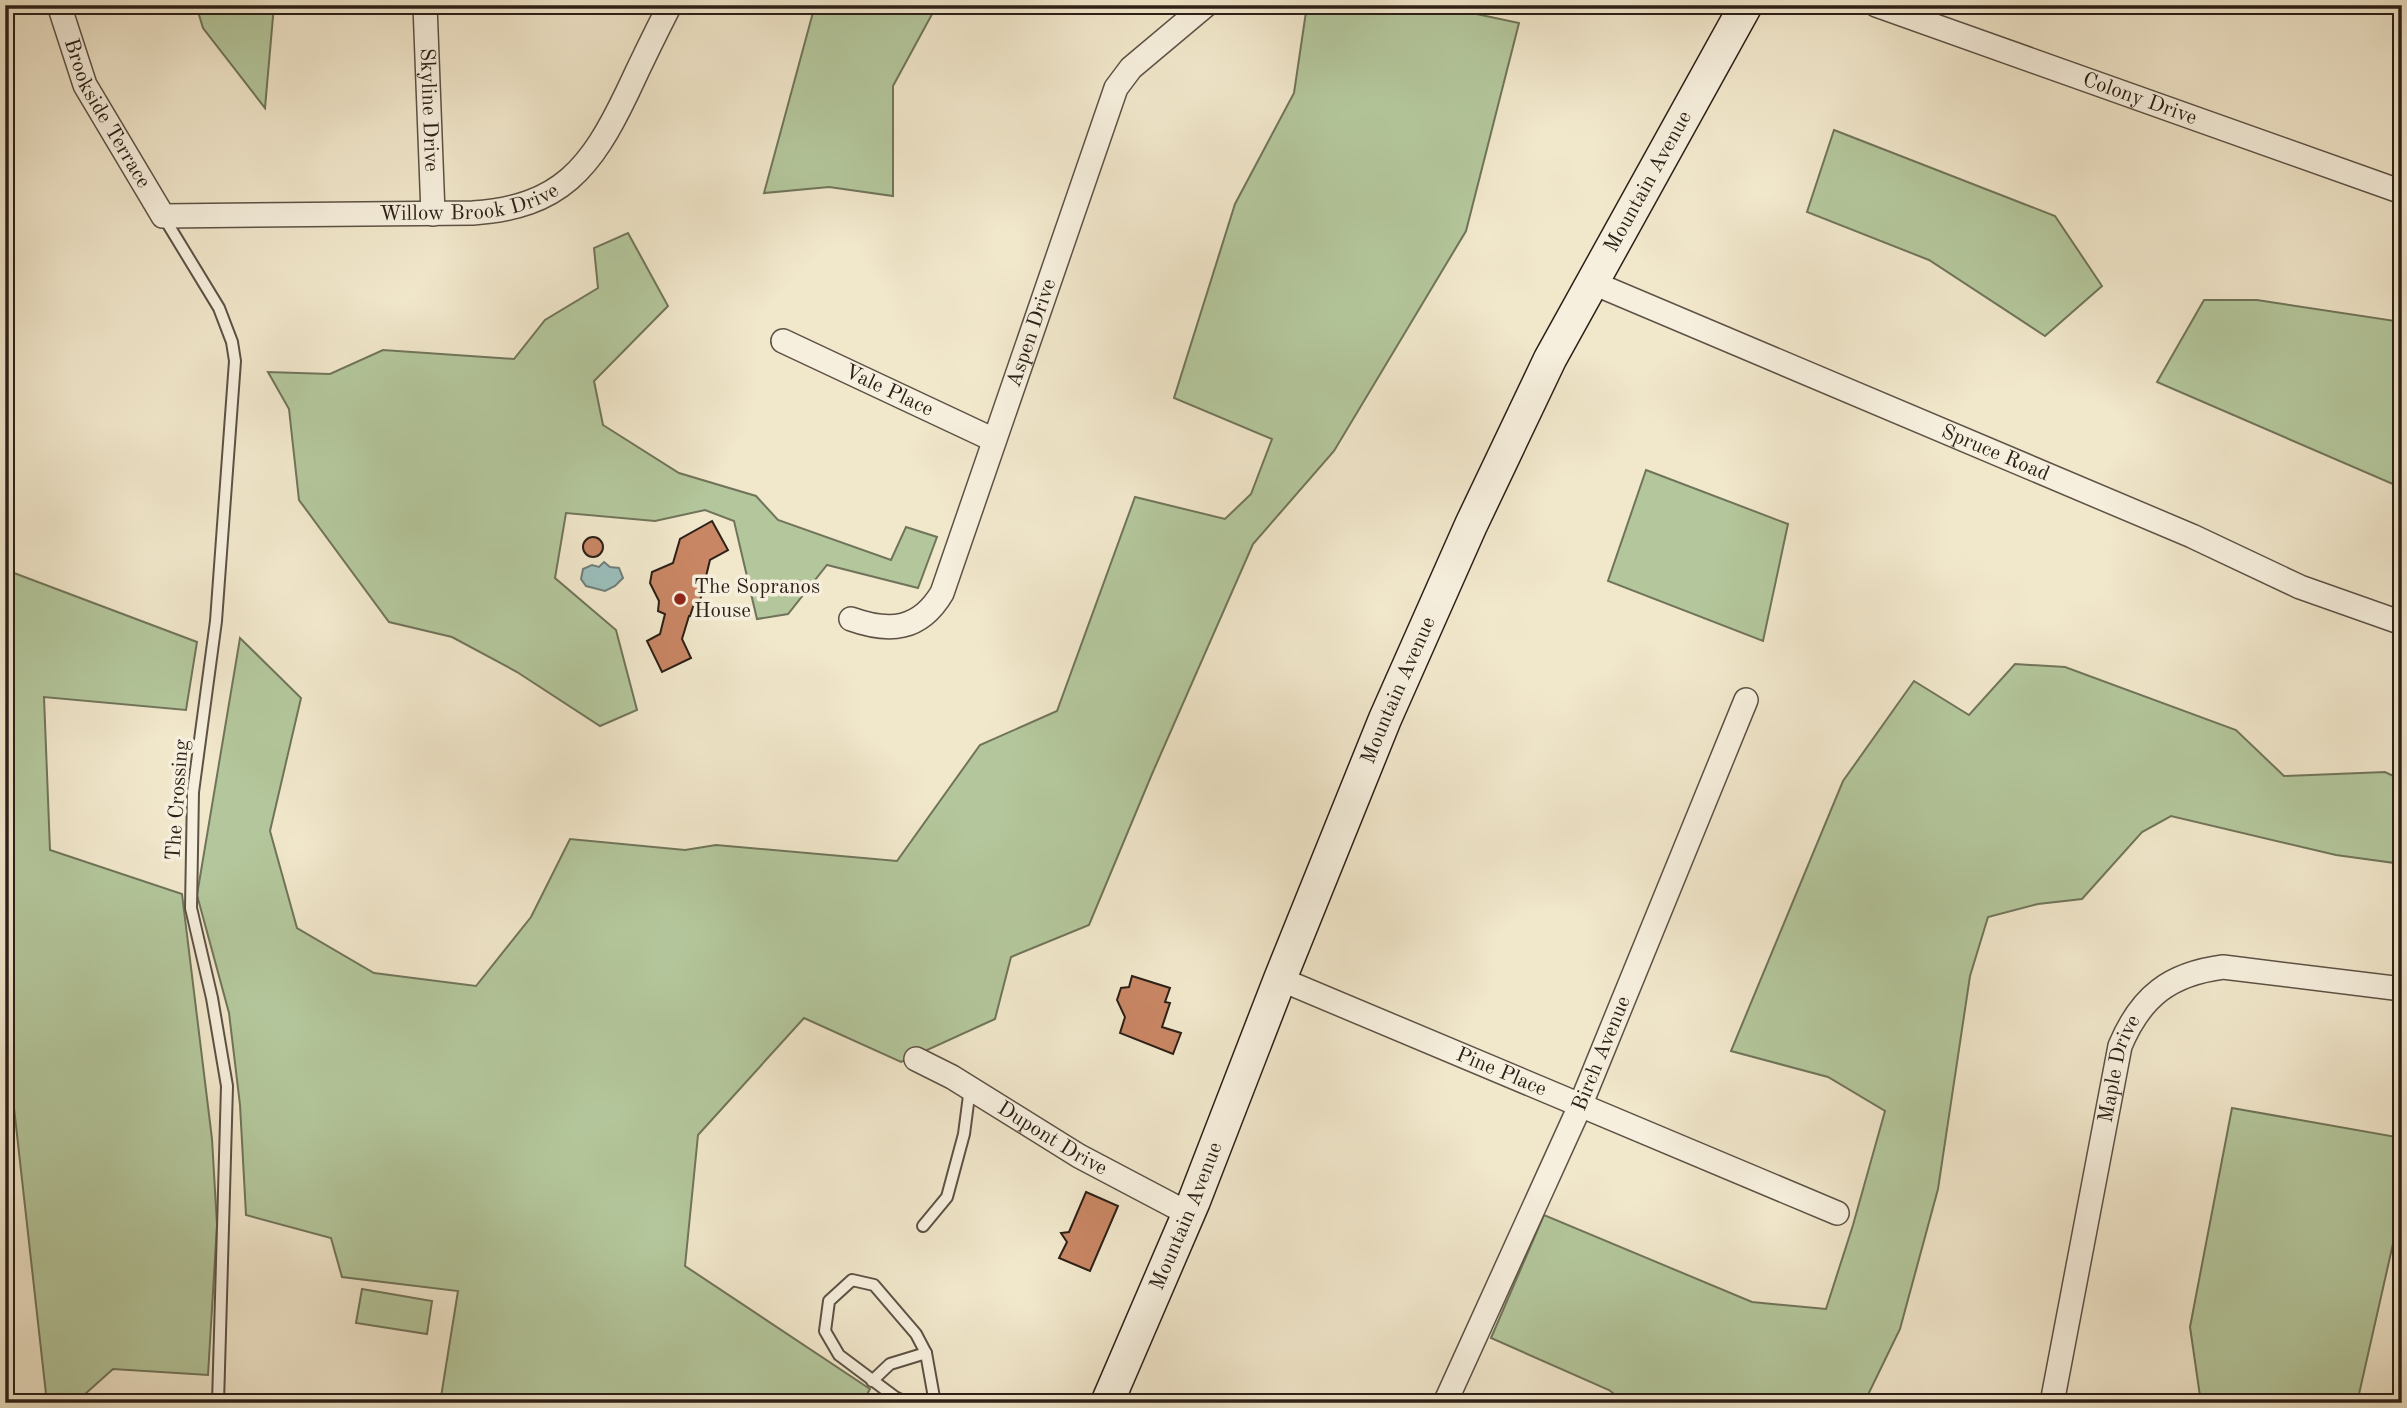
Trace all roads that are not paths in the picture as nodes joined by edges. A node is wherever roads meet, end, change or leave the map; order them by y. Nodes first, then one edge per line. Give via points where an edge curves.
1 (59, 5) edge
2 (425, 5) edge
3 (670, 5) edge
4 (1206, 5) edge
5 (1746, 5) edge
6 (1877, 5) edge
7 (2402, 192) edge
8 (433, 214) junction
9 (163, 216) junction
10 (1591, 282) junction
11 (783, 341) dead end
12 (994, 440) junction
13 (852, 619) dead end
14 (2402, 623) edge
15 (1746, 700) dead end
16 (1280, 979) junction
17 (2402, 989) edge
18 (916, 1059) dead end
19 (970, 1088) junction
20 (1580, 1106) junction
21 (1837, 1213) dead end
22 (1189, 1214) junction
23 (923, 1226) dead end
24 (926, 1353) junction
25 (872, 1381) junction
26 (218, 1403) edge
27 (908, 1403) edge
28 (935, 1403) edge
29 (1107, 1403) edge
30 (1446, 1403) edge
31 (2052, 1403) edge

1 - 9 street, Brookside Terrace via 85,85
2 - 8 street, Skyline Drive
3 - 8 street, Willow Brook Drive via 605,139 580,170 548,194 511,208
4 - 12 street, Aspen Drive via 1138,61 1116,88
5 - 10 street, Mountain Avenue
6 - 7 street, Colony Drive
8 - 9 street, Willow Brook Drive
9 - 26 lane, The Crossing via 219,308 235,361 216,621 193,792 191,895 227,1086
10 - 14 street, Spruce Road via 2192,536 2300,587
10 - 16 street, Mountain Avenue via 1511,440 1385,719
11 - 12 street, Vale Place
12 - 13 street, Aspen Drive via 936,603 918,620 897,627
15 - 20 street, Birch Avenue
16 - 20 street, Pine Place
16 - 22 street, Mountain Avenue
17 - 31 street, Maple Drive via 2223,967 2178,977 2142,1005 2120,1046
18 - 19 street, Dupont Drive
19 - 22 street, Dupont Drive via 1079,1156
19 - 23 lane via 964,1134 947,1197
20 - 21 street, Pine Place
20 - 30 street, Birch Avenue
22 - 29 street, Mountain Avenue
24 - 25 lane via 890,1364
24 - 25 lane via 874,1284 852,1280 829,1301 825,1331 839,1355
24 - 28 lane
25 - 27 lane

